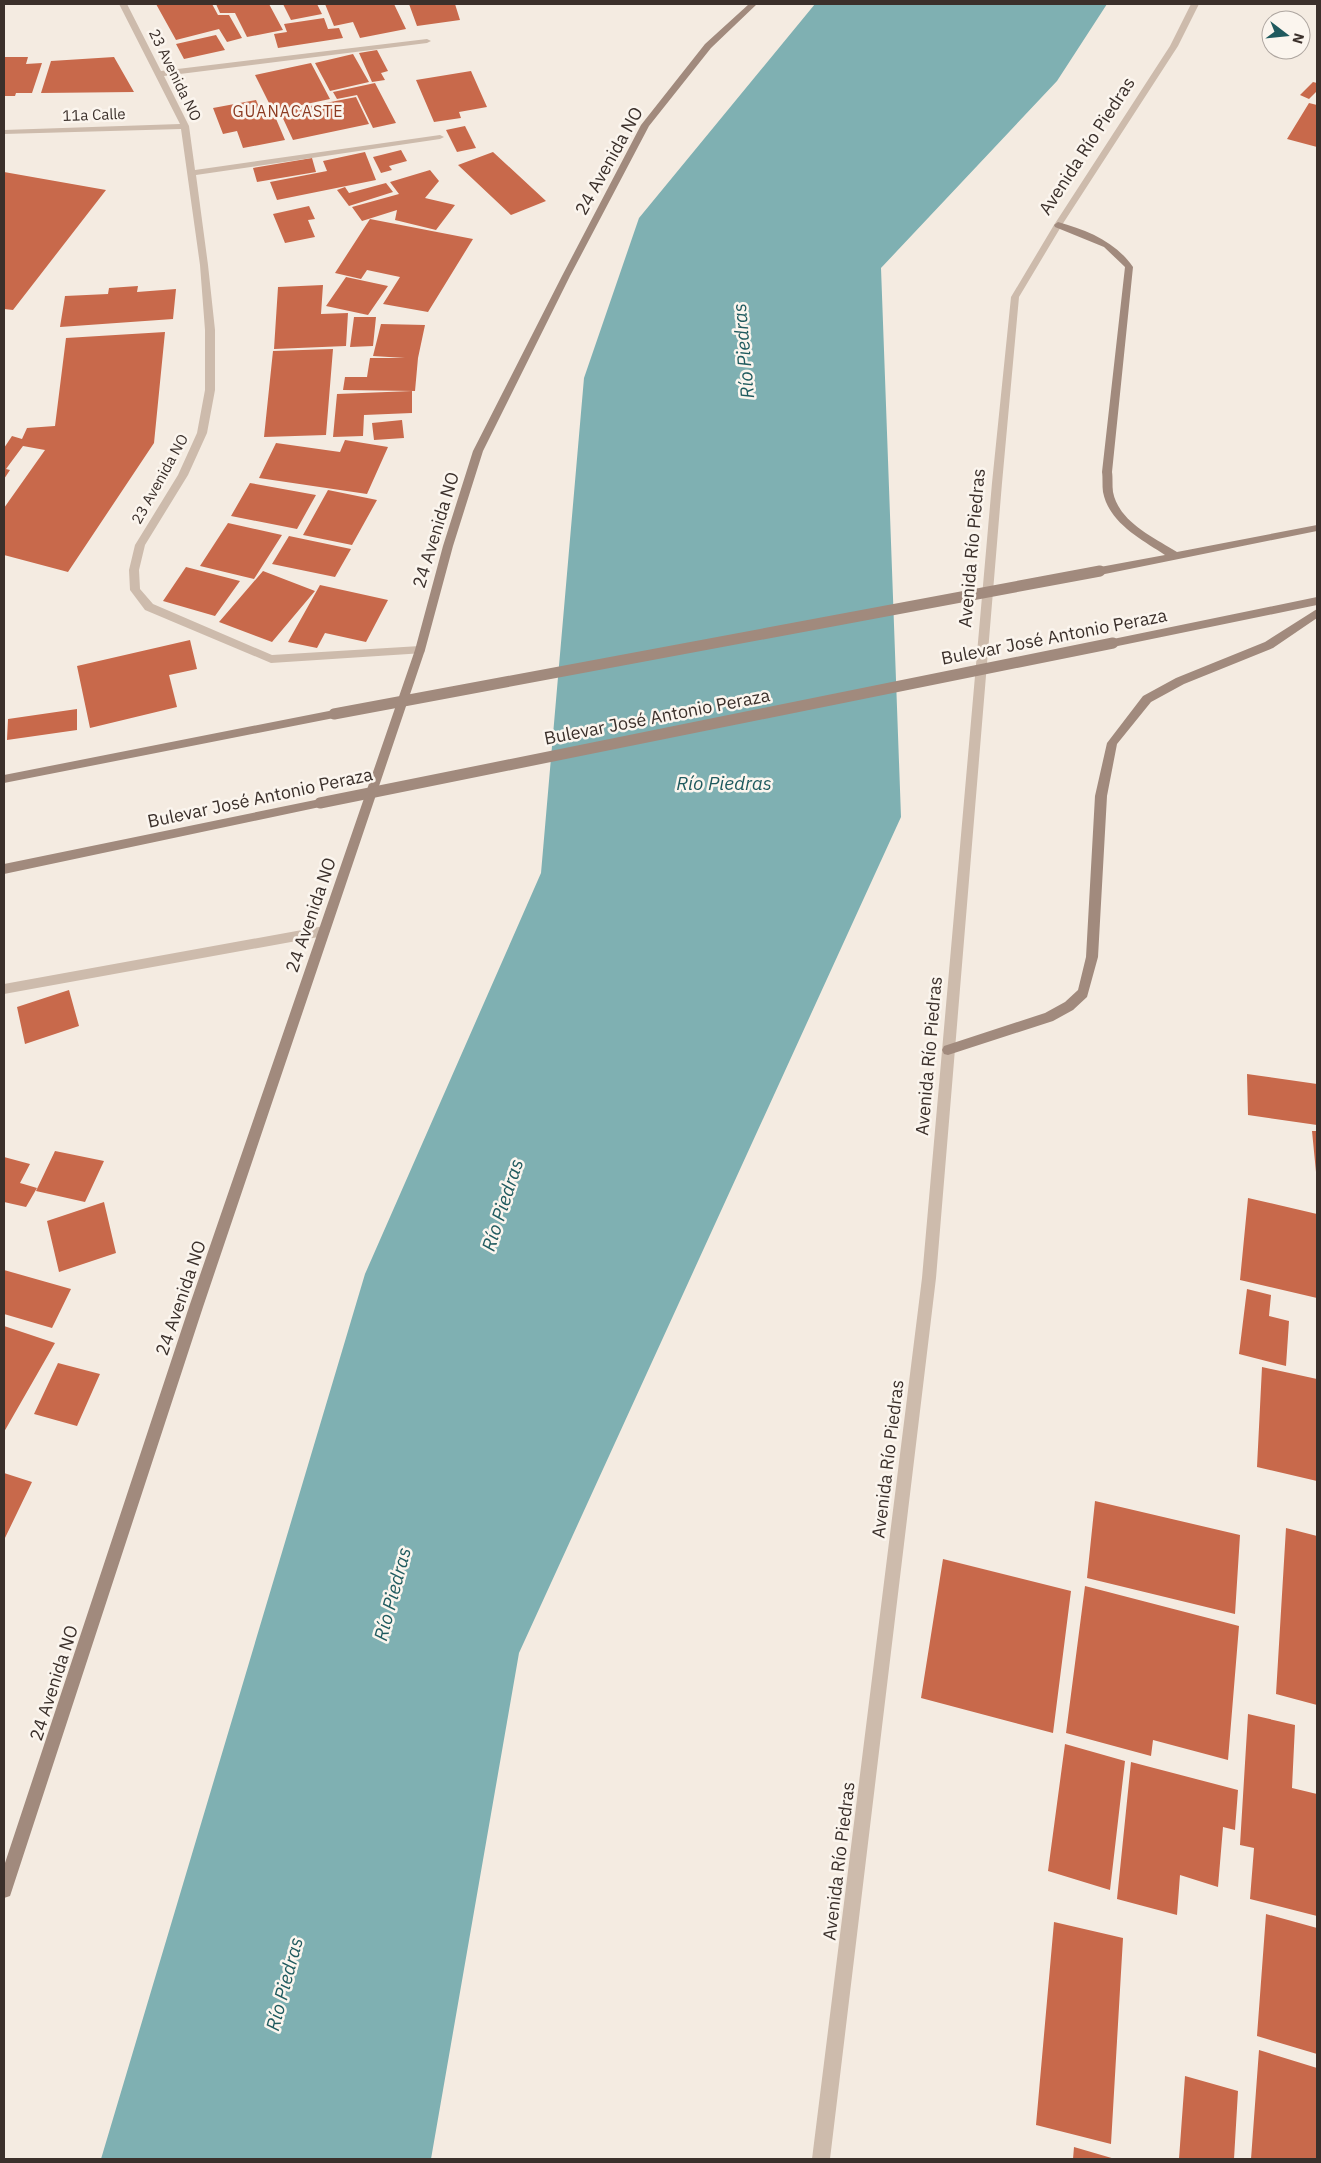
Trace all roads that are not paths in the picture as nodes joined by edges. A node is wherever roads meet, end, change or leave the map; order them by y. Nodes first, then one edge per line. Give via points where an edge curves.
1 (123, 4) edge
2 (753, 4) edge
3 (1195, 4) edge
4 (427, 41) dead end
5 (159, 74) junction
6 (185, 126) junction
7 (4, 132) edge
8 (440, 137) dead end
9 (192, 173) junction
10 (1058, 225) junction
11 (1317, 528) edge
12 (1175, 556) junction
13 (1317, 601) edge
14 (1317, 613) edge
15 (420, 650) junction
16 (4, 779) edge
17 (4, 868) edge
18 (324, 931) junction
19 (4, 990) edge
20 (948, 1050) junction
21 (4, 1890) edge
22 (821, 2159) edge

1 - 5 street, 23 Avenida NO
2 - 15 main road, 24 Avenida NO via 708,46 645,126 566,276 478,451
3 - 10 street, Avenida Río Piedras via 1174,46
4 - 5 street
5 - 6 street, 23 Avenida NO
6 - 7 street, 11a Calle
6 - 9 street, 23 Avenida NO
8 - 9 street
9 - 15 street, 23 Avenida NO via 210,330 210,390 202,434 183,475 140,545 134,570 135,590 149,607 271,659
10 - 12 main road via 1104,243 1115,250 1129,268 1107,472 1108,493 1128,525
10 - 20 street, Avenida Río Piedras via 1015,297
11 - 12 main road
12 - 16 main road, bridge
13 - 17 main road, Bulevar José Antonio Peraza, bridge
14 - 20 main road via 1269,645 1180,681 1147,699 1112,743 1101,796 1092,957 1083,993 1069,1006 1049,1017
15 - 18 main road, 24 Avenida NO
18 - 19 street
18 - 21 main road, 24 Avenida NO
20 - 22 street, Avenida Río Piedras via 929,1278

